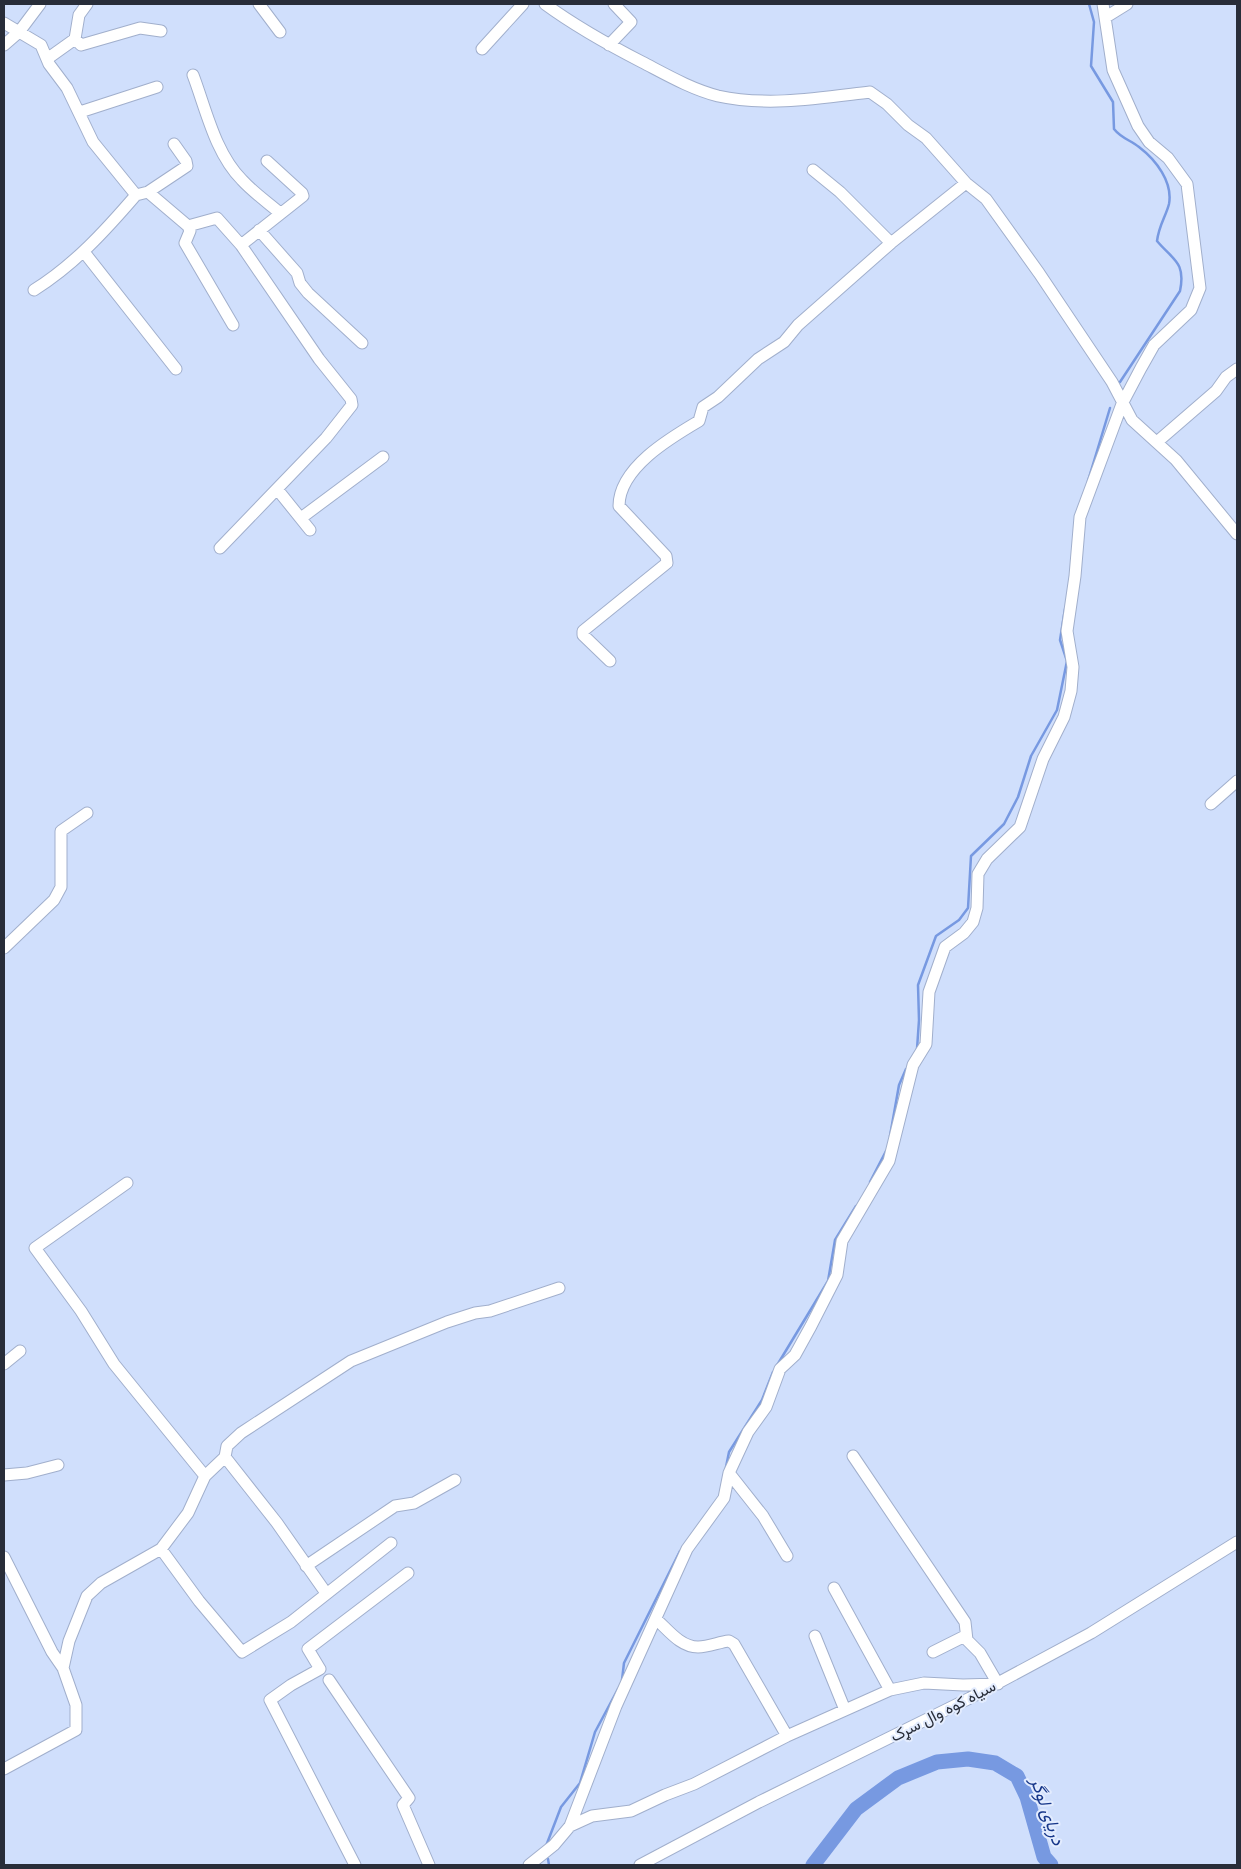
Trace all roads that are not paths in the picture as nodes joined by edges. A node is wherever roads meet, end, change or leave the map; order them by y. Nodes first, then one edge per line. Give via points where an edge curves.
1 (40, 4) edge
2 (87, 4) edge
3 (259, 4) edge
4 (523, 4) edge
5 (545, 4) edge
6 (614, 4) edge
7 (1103, 4) edge
8 (1127, 4) edge
9 (1106, 17) junction
10 (4, 23) edge
11 (161, 30) dead end
12 (19, 32) junction
13 (280, 32) dead end
14 (75, 39) junction
15 (4, 45) edge
16 (609, 45) junction
17 (482, 49) dead end
18 (47, 59) junction
19 (193, 75) dead end
20 (157, 87) dead end
21 (80, 112) junction
22 (174, 144) dead end
23 (267, 160) dead end
24 (813, 170) dead end
25 (966, 183) junction
26 (142, 194) junction
27 (280, 213) junction
28 (188, 226) junction
29 (259, 230) junction
30 (891, 243) junction
31 (241, 245) junction
32 (84, 252) junction
33 (34, 290) dead end
34 (233, 325) dead end
35 (362, 343) dead end
36 (176, 368) dead end
37 (1237, 369) edge
38 (1122, 404) junction
39 (1156, 442) junction
40 (382, 457) dead end
41 (277, 489) junction
42 (300, 518) junction
43 (310, 530) dead end
44 (1237, 534) edge
45 (220, 548) dead end
46 (610, 661) dead end
47 (1237, 781) edge
48 (1211, 804) dead end
49 (87, 812) dead end
50 (4, 948) edge
51 (127, 1183) dead end
52 (559, 1288) dead end
53 (20, 1351) dead end
54 (4, 1364) edge
55 (853, 1456) dead end
56 (225, 1457) junction
57 (58, 1465) dead end
58 (729, 1473) junction
59 (4, 1475) edge
60 (205, 1476) junction
61 (455, 1480) dead end
62 (1237, 1542) edge
63 (391, 1543) dead end
64 (161, 1549) junction
65 (788, 1556) dead end
66 (4, 1557) edge
67 (306, 1566) junction
68 (408, 1573) dead end
69 (834, 1588) dead end
70 (326, 1594) junction
71 (657, 1620) junction
72 (816, 1636) dead end
73 (965, 1636) junction
74 (932, 1652) dead end
75 (63, 1668) junction
76 (329, 1680) dead end
77 (998, 1684) junction
78 (890, 1690) junction
79 (845, 1710) junction
80 (787, 1736) junction
81 (4, 1769) edge
82 (570, 1826) junction
83 (354, 1865) edge
84 (429, 1865) edge
85 (528, 1865) edge
86 (640, 1865) edge

1 - 12 street
2 - 14 street via 79,15
3 - 13 street
4 - 17 street
5 - 16 street
6 - 16 street via 631,22
7 - 9 street
8 - 9 street
9 - 38 street via 1113,70 1138,126 1187,184 1200,288 1191,310 1154,345
10 - 12 street
11 - 14 street via 140,28 81,45
12 - 15 street
12 - 18 street via 41,45
14 - 18 street
16 - 25 street via 673,80 720,96 798,101 870,92 926,138
18 - 21 street
19 - 27 street via 216,139 229,163 240,179
20 - 21 street
21 - 26 street via 93,142
22 - 26 street via 186,166
23 - 27 street via 303,194
24 - 30 street
25 - 30 street
25 - 38 street via 986,199 1039,272 1112,382
26 - 28 street
26 - 32 street
27 - 29 street
28 - 31 street via 217,218
28 - 34 street via 190,231 185,242
29 - 31 street
29 - 35 street via 297,273 308,293
30 - 46 street via 798,325 784,342 758,359 702,407 699,421 637,465 625,483 619,506 666,556 667,563 584,631 583,635
31 - 41 street via 352,402 326,438
32 - 33 street via 61,273
32 - 36 street
37 - 39 street
38 - 39 street via 1132,420
38 - 58 street via 1080,517 1067,631 1072,667 1071,691 1064,717 1043,759 1020,827 987,859 978,874 977,908 973,922 945,947 929,992 926,1044 913,1065 888,1162 842,1242 837,1275 811,1326 795,1355 780,1369 766,1407 748,1432
39 - 44 street via 1176,460
40 - 42 street
41 - 42 street
41 - 45 street
42 - 43 street
47 - 48 street
49 - 50 street via 61,831 61,887 54,900
51 - 60 street via 35,1248 114,1364
52 - 56 street via 447,1322 350,1361 241,1433 228,1446
53 - 54 street
55 - 73 street via 965,1622
56 - 60 street
56 - 67 street
57 - 59 street
58 - 65 street via 763,1516
58 - 71 street via 724,1498 687,1549
60 - 64 street via 188,1513
61 - 67 street via 414,1503 395,1506
62 - 77 street, سیاه کوه وال سړک via 1091,1633
63 - 70 street
64 - 70 street via 242,1652 285,1626
64 - 75 street via 101,1583 87,1596
66 - 75 street
67 - 70 street
68 - 83 street via 308,1649 320,1669 270,1700
69 - 78 street
71 - 80 street via 688,1646 734,1644
71 - 82 street via 616,1706
72 - 79 street
73 - 74 street
73 - 77 street via 980,1653
75 - 81 street via 76,1705 76,1730
76 - 84 street via 409,1798 404,1804
77 - 78 street via 924,1683
77 - 86 street, سیاه کوه وال سړک via 759,1802
78 - 79 street
79 - 80 street
80 - 82 street via 694,1784 631,1811 592,1816
82 - 85 street via 554,1845

